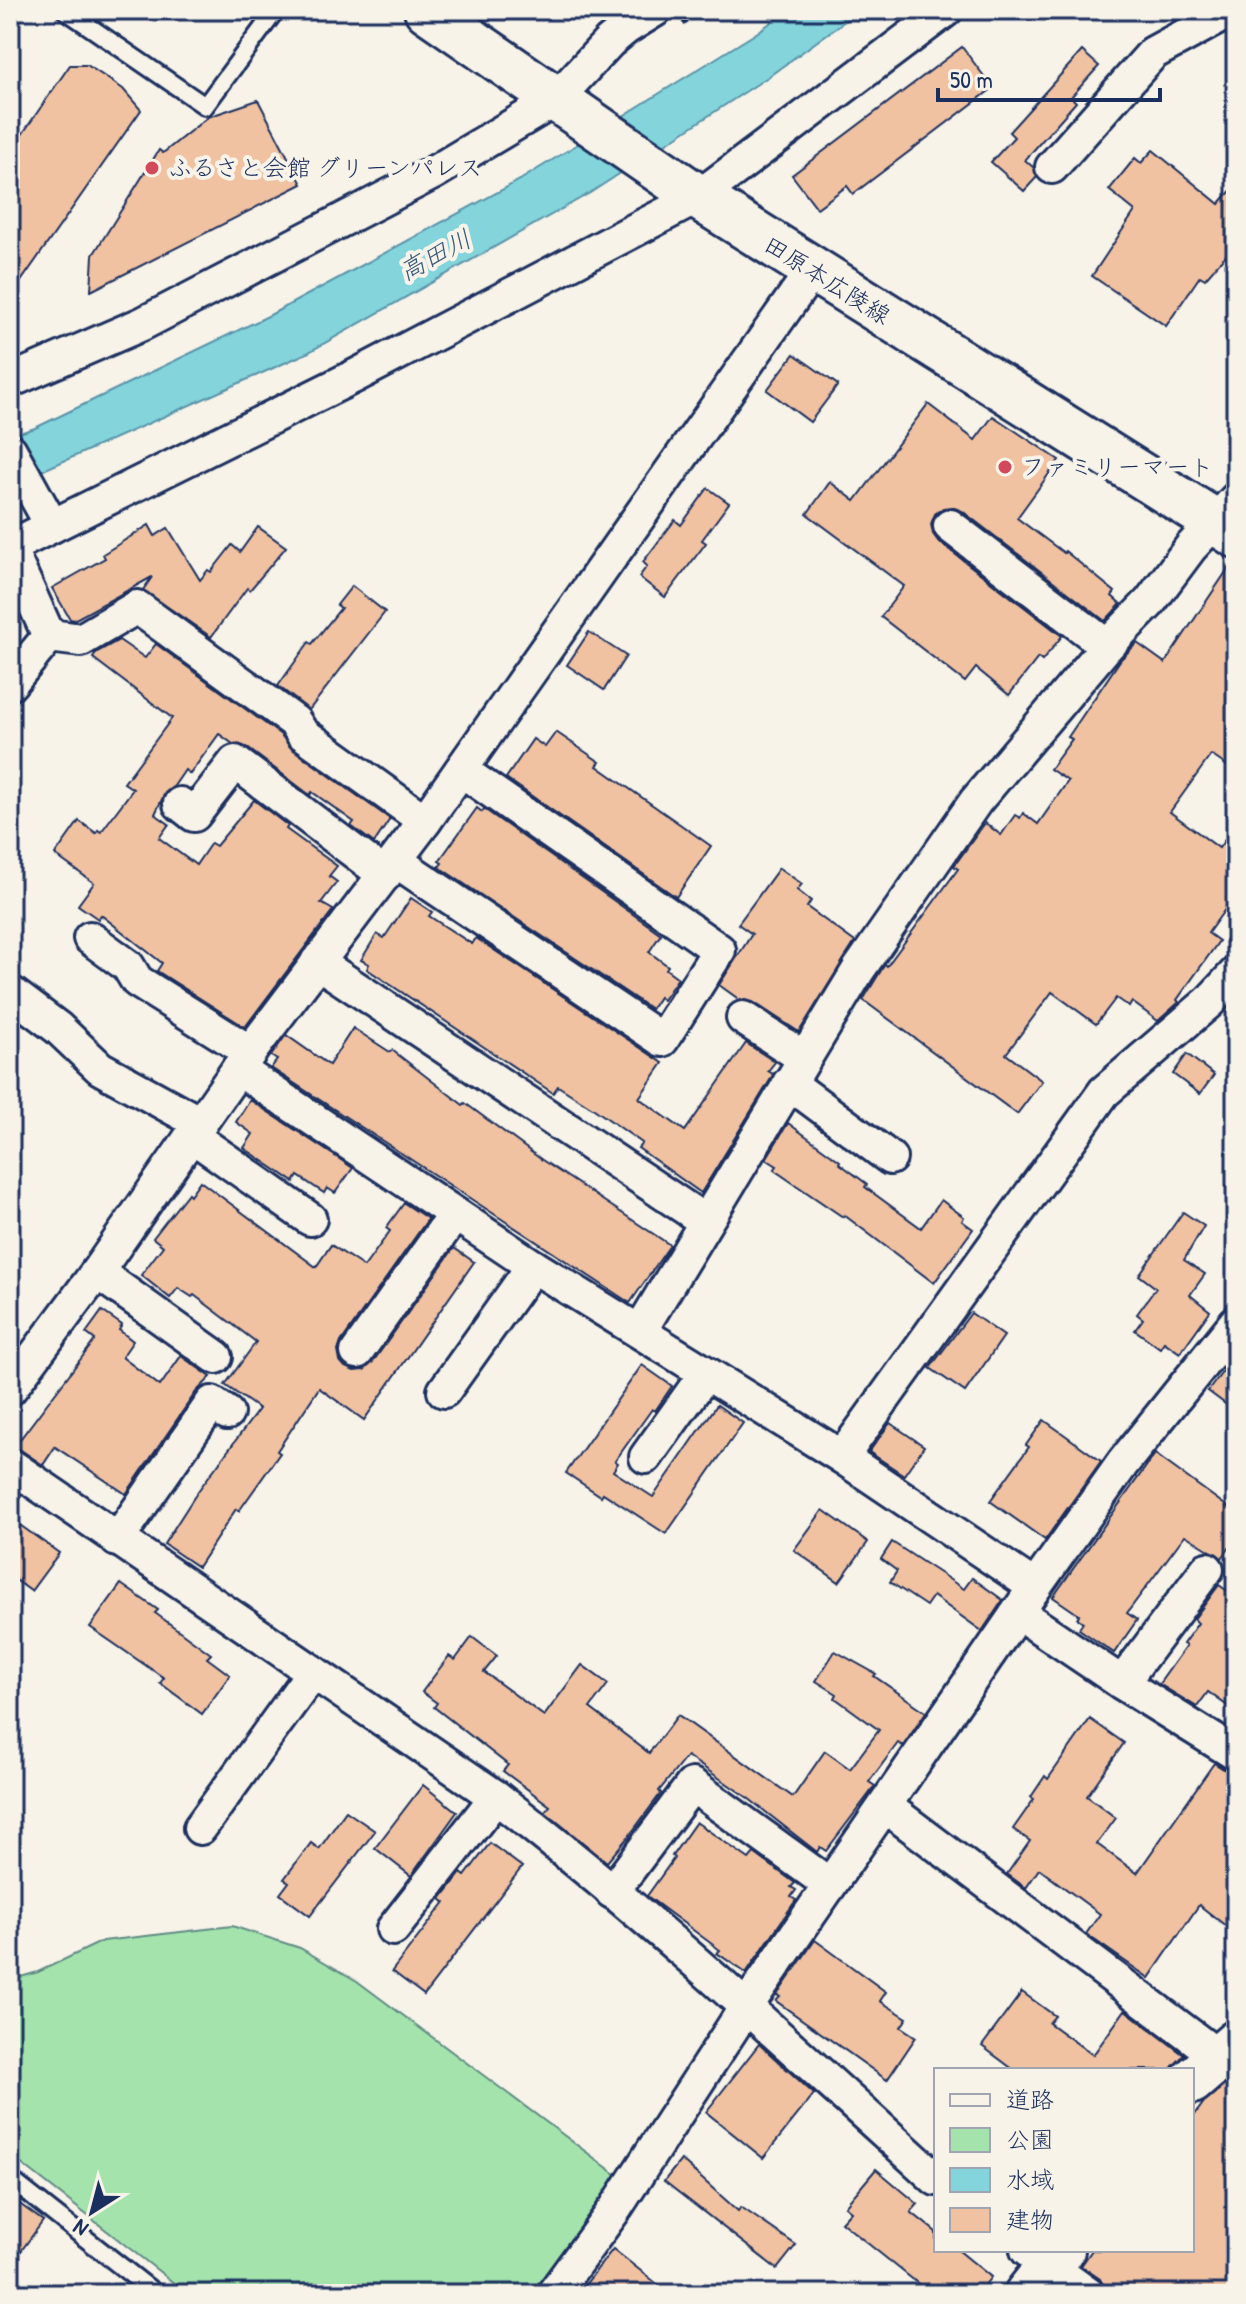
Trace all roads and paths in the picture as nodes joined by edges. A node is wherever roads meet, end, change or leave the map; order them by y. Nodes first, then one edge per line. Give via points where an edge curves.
1 (65, 10) edge
2 (276, 10) edge
3 (427, 10) edge
4 (655, 10) edge
5 (946, 10) edge
6 (1213, 14) edge
7 (561, 104) junction
8 (1052, 167) dead end
9 (690, 192) junction
10 (812, 271) junction
11 (10, 381) edge
12 (10, 450) edge
13 (1229, 518) edge
14 (52, 526) junction
15 (950, 526) dead end
16 (10, 549) edge
17 (49, 636) junction
18 (1107, 646) junction
19 (10, 684) edge
20 (461, 770) junction
21 (180, 804) dead end
22 (425, 821) junction
23 (390, 868) junction
24 (90, 938) dead end
25 (317, 962) junction
26 (1236, 973) edge
27 (10, 992) edge
28 (743, 1018) dead end
29 (244, 1061) junction
30 (796, 1071) junction
31 (196, 1130) junction
32 (890, 1158) dead end
33 (455, 1214) junction
34 (310, 1219) dead end
35 (705, 1221) junction
36 (533, 1266) junction
37 (97, 1272) junction
38 (1236, 1322) edge
39 (640, 1331) junction
40 (357, 1352) dead end
41 (216, 1357) dead end
42 (706, 1373) junction
43 (10, 1389) edge
44 (444, 1391) dead end
45 (227, 1413) dead end
46 (646, 1457) dead end
47 (842, 1457) junction
48 (10, 1465) edge
49 (117, 1540) junction
50 (1207, 1569) dead end
51 (1026, 1599) junction
52 (313, 1672) junction
53 (1122, 1683) junction
54 (1236, 1754) edge
55 (496, 1797) junction
56 (885, 1806) junction
57 (200, 1828) dead end
58 (830, 1885) junction
59 (612, 1892) junction
60 (393, 1929) dead end
61 (746, 2007) junction
62 (1216, 2060) edge
63 (934, 2177) edge
64 (10, 2179) edge
65 (1041, 2265) edge
66 (156, 2294) edge
67 (553, 2294) edge
68 (1088, 2294) edge

1 - 2 lane via 205,106
3 - 7 main road, 田原本広陵線
4 - 7 street via 609,42
5 - 9 street
6 - 8 street via 1153,53
7 - 9 main road, 田原本広陵線
7 - 11 street via 156,317
9 - 10 main road, 田原本広陵線
9 - 14 street via 355,376
10 - 13 main road, 田原本広陵線
10 - 20 street
12 - 14 street
13 - 18 street via 1191,547 1150,602
14 - 16 street
15 - 18 street
16 - 17 street
17 - 19 street
17 - 22 street via 81,640 137,607
18 - 30 street via 976,801 859,969
20 - 22 street
20 - 23 street via 719,950 662,1040
21 - 23 street via 194,815 235,762
22 - 23 street
23 - 25 street
24 - 29 street via 128,966 137,981
25 - 29 street
25 - 35 street
26 - 47 street via 1104,1092
27 - 31 street via 100,1068
28 - 30 street
29 - 31 street
29 - 33 street
30 - 32 street
30 - 35 street
31 - 34 street
31 - 37 street
33 - 36 street
33 - 40 street
35 - 39 street
36 - 39 street
36 - 44 street
37 - 41 street
37 - 43 street
38 - 51 street via 1123,1463
39 - 42 street
42 - 46 street
42 - 47 street
45 - 49 street via 212,1403
47 - 51 street
48 - 49 street
49 - 52 street
50 - 53 street
51 - 53 street
51 - 56 street
52 - 55 street
52 - 57 street
53 - 54 street
55 - 59 street
55 - 60 street
56 - 58 street
56 - 62 street
58 - 59 street via 692,1785
58 - 61 street
59 - 61 street
61 - 63 street
61 - 67 street via 615,2209
64 - 66 lane
65 - 68 street

